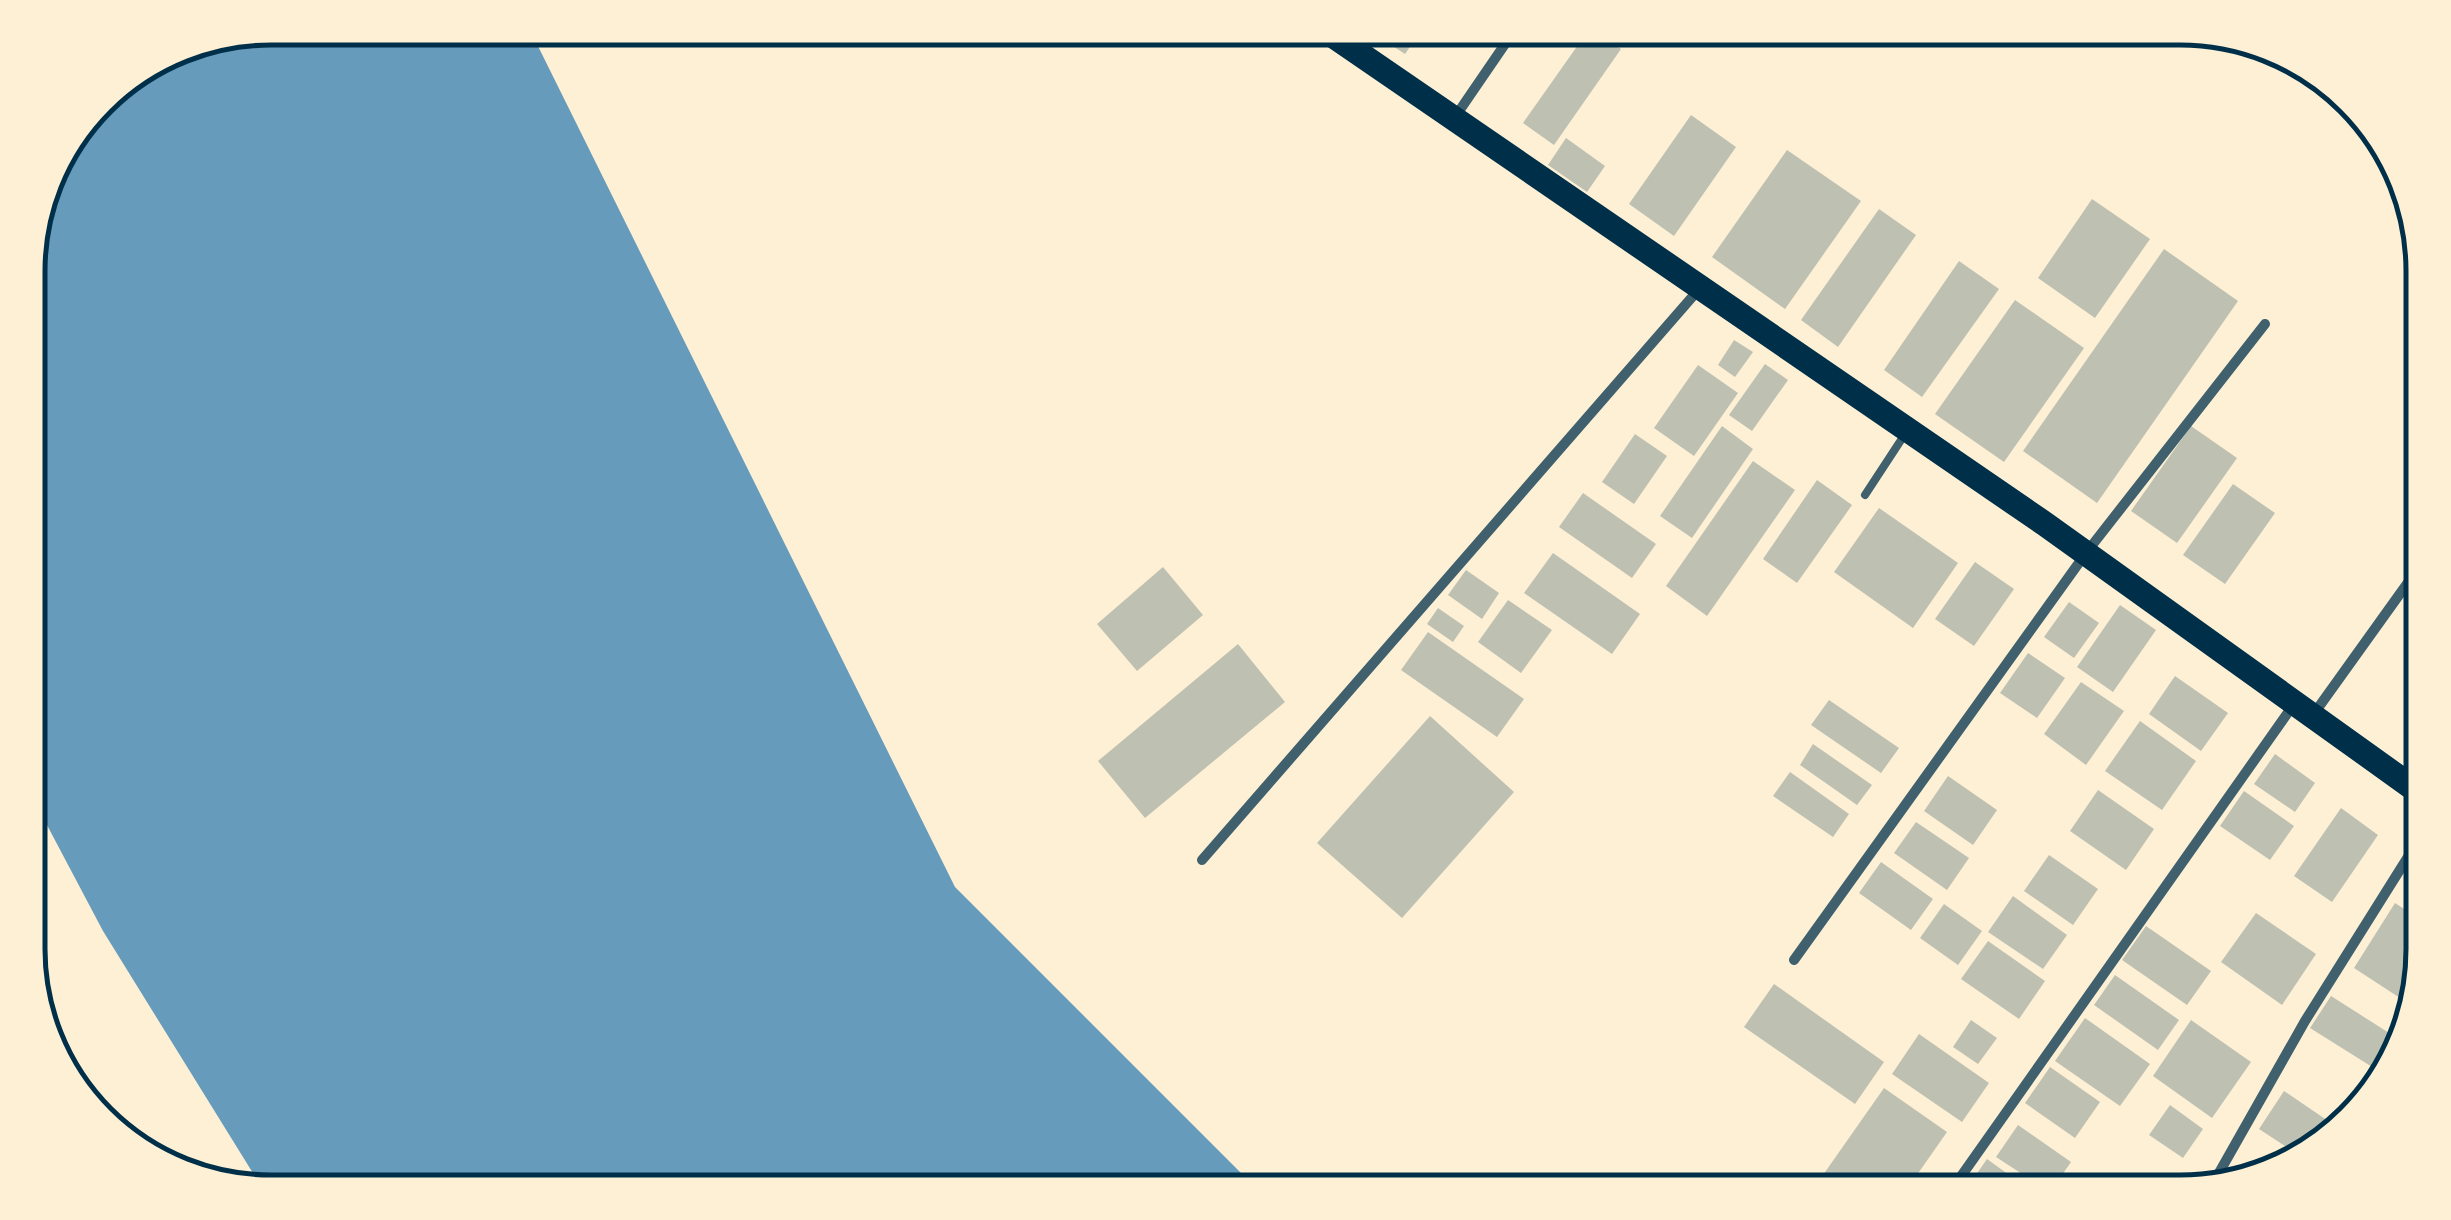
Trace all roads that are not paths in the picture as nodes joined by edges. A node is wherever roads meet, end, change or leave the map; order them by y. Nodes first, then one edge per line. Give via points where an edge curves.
1 (1346, 45) edge
2 (1504, 45) edge
3 (1453, 121) junction
4 (1701, 287) junction
5 (2265, 324) dead end
6 (1908, 431) junction
7 (1865, 496) dead end
8 (2086, 553) junction
9 (2406, 583) edge
10 (2304, 709) junction
11 (2406, 783) edge
12 (1202, 860) dead end
13 (2406, 860) edge
14 (1794, 960) dead end
15 (2219, 1172) edge
16 (1962, 1175) edge

1 - 3 main road
2 - 3 street
3 - 4 main road
4 - 6 main road
4 - 12 street
5 - 8 street
6 - 7 lane
6 - 8 main road
8 - 10 main road
8 - 14 street
9 - 10 street
10 - 11 main road
10 - 16 street
13 - 15 street

